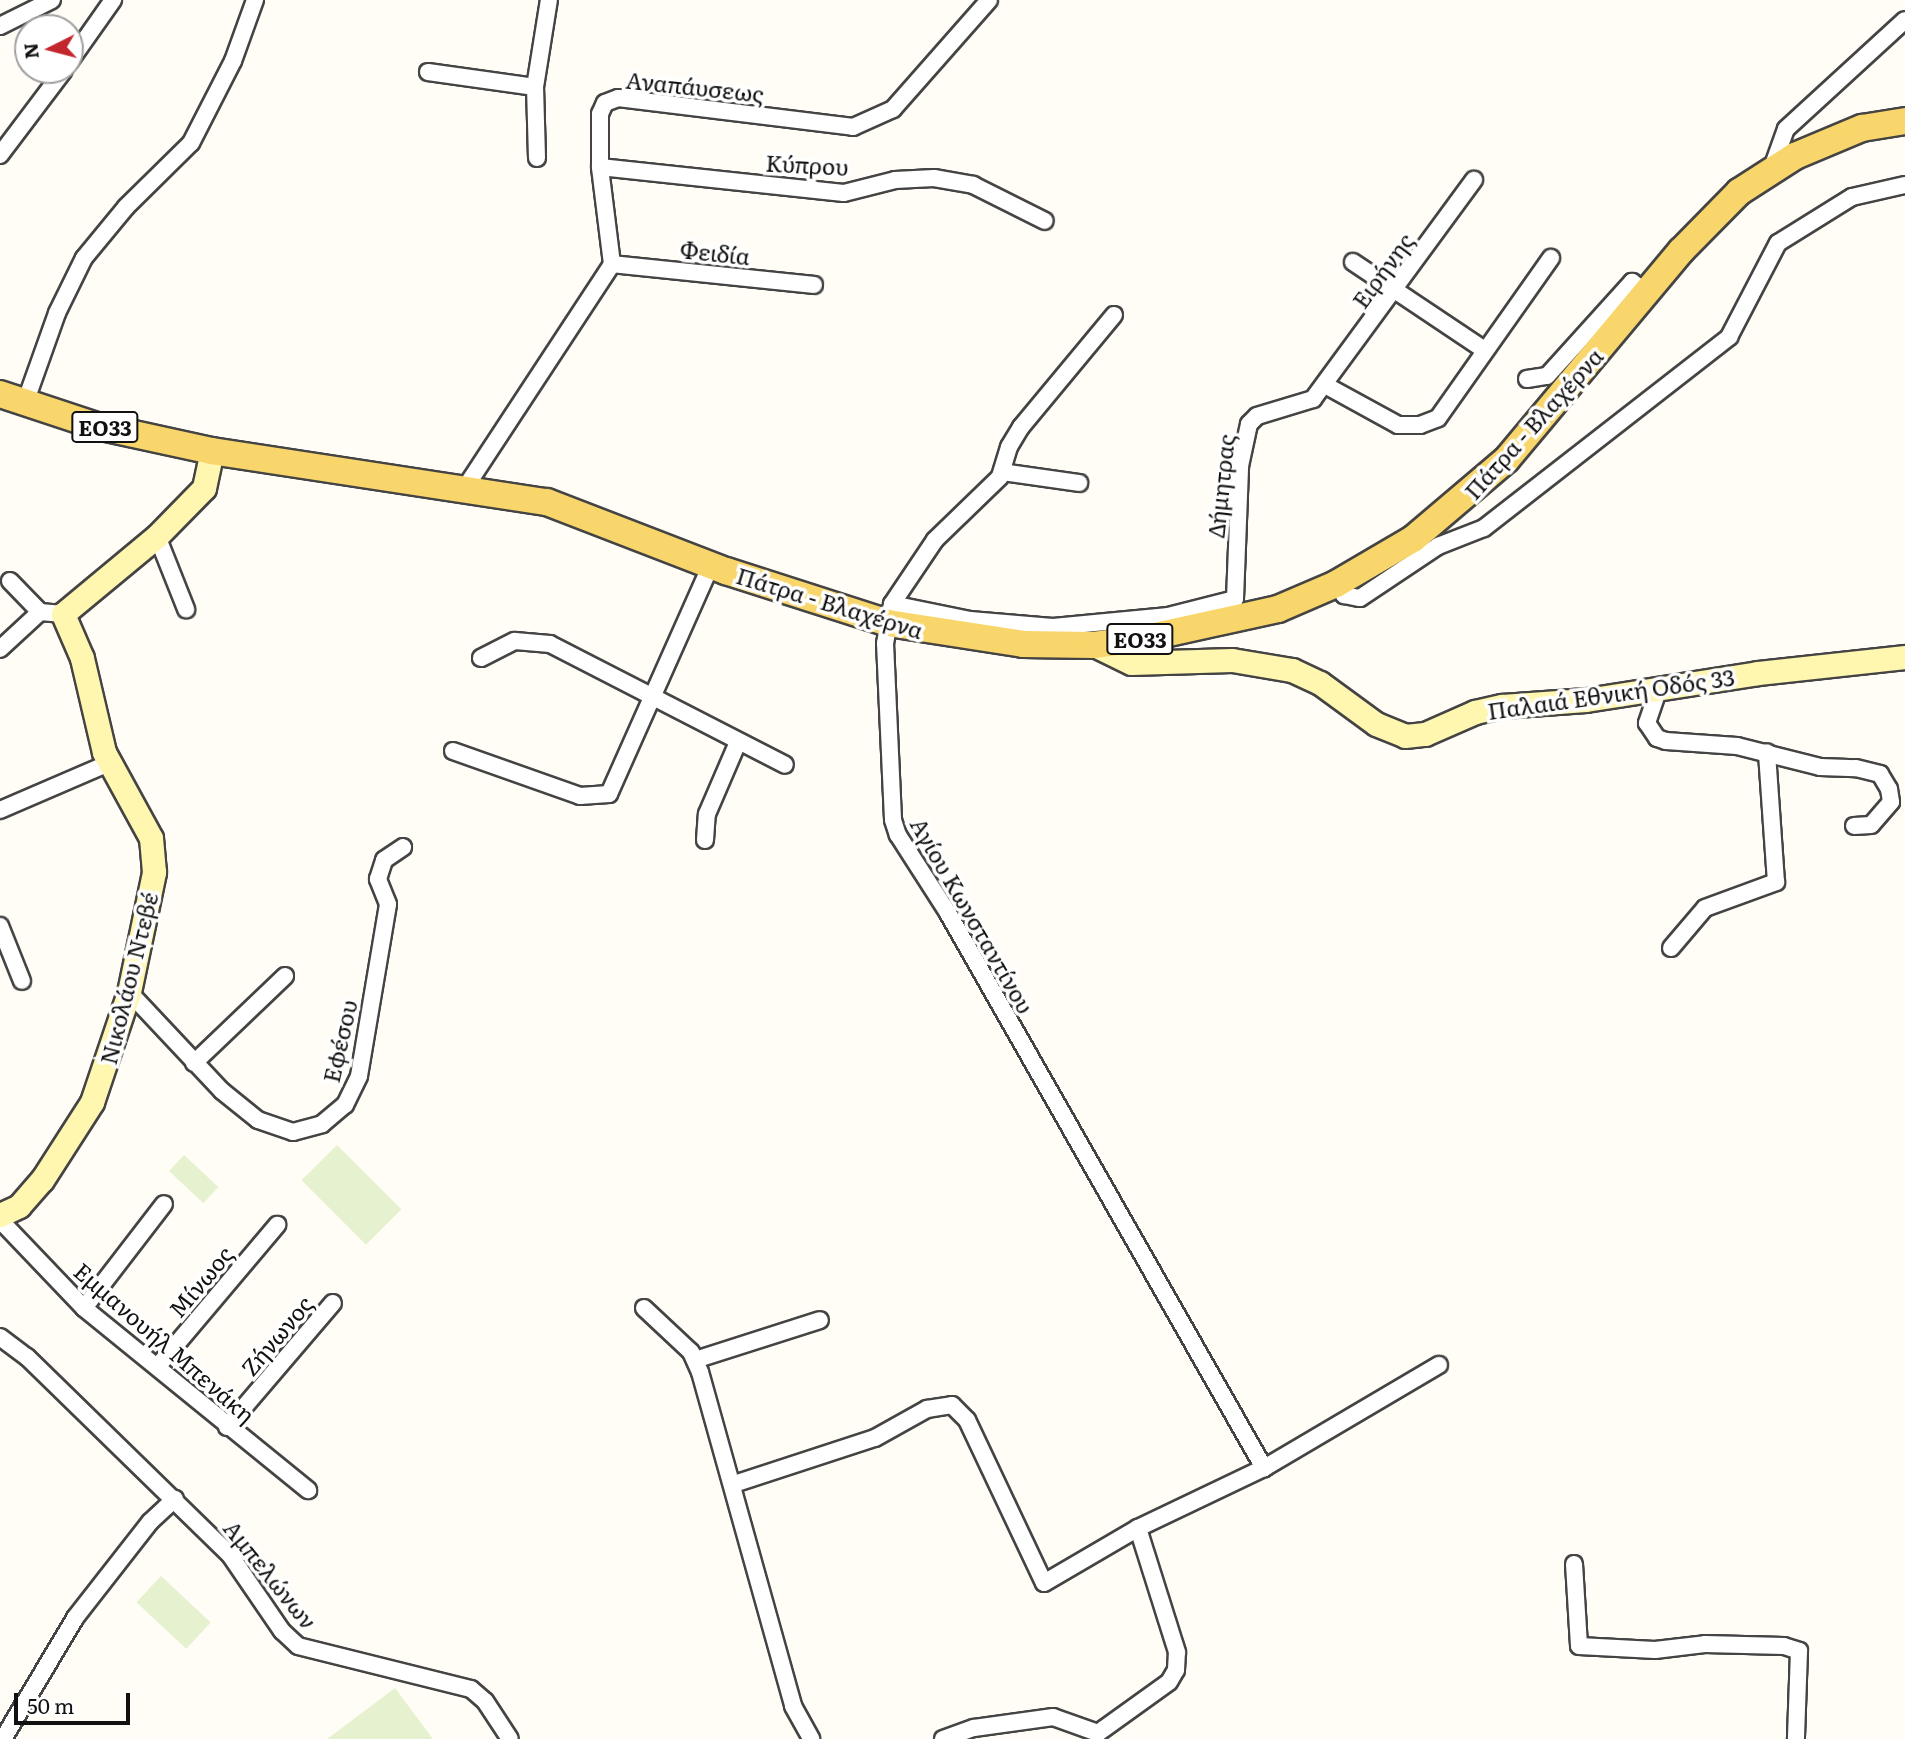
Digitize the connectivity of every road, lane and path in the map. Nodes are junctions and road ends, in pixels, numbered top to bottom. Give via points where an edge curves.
1 (52, 0) edge
2 (113, 0) edge
3 (255, 0) edge
4 (549, 0) edge
5 (989, 0) edge
6 (1905, 20) edge
7 (0, 26) edge
8 (84, 41) edge
9 (428, 72) dead end
10 (53, 84) edge
11 (535, 87) junction
12 (1905, 121) edge
13 (0, 155) edge
14 (537, 158) dead end
15 (600, 167) junction
16 (1772, 168) junction
17 (1474, 180) dead end
18 (1905, 185) edge
19 (1045, 221) dead end
20 (1551, 258) dead end
21 (1353, 262) dead end
22 (612, 264) junction
23 (814, 285) dead end
24 (1396, 290) junction
25 (1647, 293) junction
26 (1114, 315) dead end
27 (1483, 349) junction
28 (1527, 379) dead end
29 (1325, 385) junction
30 (0, 394) edge
31 (25, 403) junction
32 (212, 452) junction
33 (1002, 472) junction
34 (1079, 483) dead end
35 (465, 488) junction
36 (157, 536) junction
37 (711, 565) junction
38 (10, 581) dead end
39 (1336, 584) junction
40 (186, 609) dead end
41 (40, 612) junction
42 (63, 614) junction
43 (890, 614) junction
44 (1094, 645) junction
45 (0, 649) edge
46 (1905, 657) edge
47 (481, 658) dead end
48 (1658, 691) junction
49 (653, 696) junction
50 (738, 742) junction
51 (453, 751) dead end
52 (1767, 752) junction
53 (109, 763) junction
54 (785, 765) dead end
55 (0, 810) edge
56 (1854, 826) dead end
57 (705, 841) dead end
58 (403, 847) dead end
59 (0, 926) edge
60 (1671, 948) dead end
61 (285, 976) dead end
62 (22, 981) dead end
63 (129, 992) junction
64 (194, 1063) junction
65 (164, 1204) dead end
66 (0, 1218) edge
67 (277, 1225) dead end
68 (333, 1303) dead end
69 (85, 1308) junction
70 (644, 1308) dead end
71 (820, 1320) dead end
72 (0, 1337) edge
73 (695, 1360) junction
74 (1439, 1365) dead end
75 (158, 1366) junction
76 (228, 1427) junction
77 (1264, 1468) junction
78 (734, 1484) junction
79 (308, 1490) dead end
80 (175, 1499) junction
81 (1138, 1528) junction
82 (1574, 1564) dead end
83 (3, 1739) edge
84 (510, 1739) edge
85 (811, 1739) edge
86 (943, 1739) edge
87 (1796, 1739) edge

1 - 7 street
2 - 8 street
3 - 31 street via 233,61 195,137 126,206 84,258 57,313
4 - 11 street
5 - 15 street, Αναπάυσεως via 893,109 853,127 618,98 605,103 600,114
6 - 16 street via 1786,129 1774,150
9 - 11 street
10 - 13 street
11 - 14 street
12 - 16 main road, Πάτρα - Βλαχέρνα / ΕΟ33 via 1862,128
15 - 19 street, Κύπρου via 844,193 895,180 934,178 972,185
15 - 22 street, Αναπάυσεως
16 - 25 main road, Πάτρα - Βλαχέρνα / ΕΟ33 via 1708,221
17 - 24 street, Ειρήνης
18 - 39 street via 1852,197 1778,243 1729,337 1484,528 1438,546 1360,598 1344,595
20 - 27 street
21 - 24 street
22 - 23 street, Φειδία
22 - 35 street
24 - 27 street
24 - 29 street, Ειρήνης
25 - 28 street via 1632,282 1547,376
25 - 39 main road, Πάτρα - Βλαχέρνα / ΕΟ33 via 1555,405 1475,490 1413,539
26 - 33 street via 1021,427
27 - 29 street via 1438,418 1420,425 1398,425
29 - 43 street, Δήμητρας via 1300,406 1257,416 1249,424 1240,467 1236,599 1168,616 1053,627
30 - 31 main road, ΕΟ33
31 - 32 main road, ΕΟ33 via 97,426
32 - 35 main road, Πάτρα - Βλαχέρνα / ΕΟ33
32 - 36 street via 204,488
33 - 34 street
33 - 43 street via 930,546
35 - 37 main road, Πάτρα - Βλαχέρνα / ΕΟ33 via 547,502
36 - 40 street
36 - 42 street
37 - 43 main road, Πάτρα - Βλαχέρνα / ΕΟ33
37 - 49 street
38 - 41 street
39 - 44 main road, Πάτρα - Βλαχέρνα / ΕΟ33 via 1228,624
41 - 42 street
41 - 45 street
42 - 53 street, Νικολάου Ντεβέ via 82,658 91,710
43 - 44 main road, Πάτρα - Βλαχέρνα / ΕΟ33 via 977,640
43 - 77 street, Αγίου Κωνσταντίνου via 887,720 898,835 948,913
44 - 48 street, Παλαιά Εθνική Οδός 33 via 1130,663 1232,660 1292,670 1320,683 1376,724 1405,736 1425,734 1502,706
46 - 48 street, Παλαιά Εθνική Οδός 33 via 1758,673
47 - 49 street via 515,641 550,644
48 - 52 street via 1647,723 1657,738
49 - 50 street
49 - 51 street via 614,788 601,797 580,796
50 - 54 street
50 - 57 street via 707,814
52 - 56 street via 1820,766 1880,774 1891,802 1871,824
52 - 60 street via 1779,871 1776,881 1705,908
53 - 55 street
53 - 63 street, Νικολάου Ντεβέ via 145,822 154,852 149,904
58 - 64 street, Εφέσου via 384,860 377,879 388,904 361,1067 352,1094 337,1113 305,1131 282,1130 247,1112
59 - 62 street
61 - 64 street
63 - 64 street, Εφέσου
63 - 66 street, Νικολάου Ντεβέ via 114,1049 78,1130 19,1206
65 - 69 street
66 - 69 street, Εμμανουήλ Μπενάκη
67 - 75 street, Μίνωος
68 - 76 street, Ζήνωνος
69 - 75 street, Εμμανουήλ Μπενάκη
70 - 73 street
71 - 73 street
72 - 80 street, Αμπελώνων via 27,1357
73 - 78 street
74 - 77 street
75 - 76 street, Εμμανουήλ Μπενάκη
76 - 79 street, Εμμανουήλ Μπενάκη
77 - 81 street
78 - 81 street via 875,1438 927,1409 952,1405 967,1420 1044,1583
78 - 85 street via 793,1706
80 - 83 street via 150,1522 75,1618
80 - 84 street, Αμπελώνων via 230,1555 282,1631 298,1646 471,1689 485,1701
81 - 86 street via 1177,1652 1176,1670 1169,1682 1098,1732 1053,1717 974,1728
82 - 87 street via 1579,1646 1655,1650 1706,1644 1799,1651

